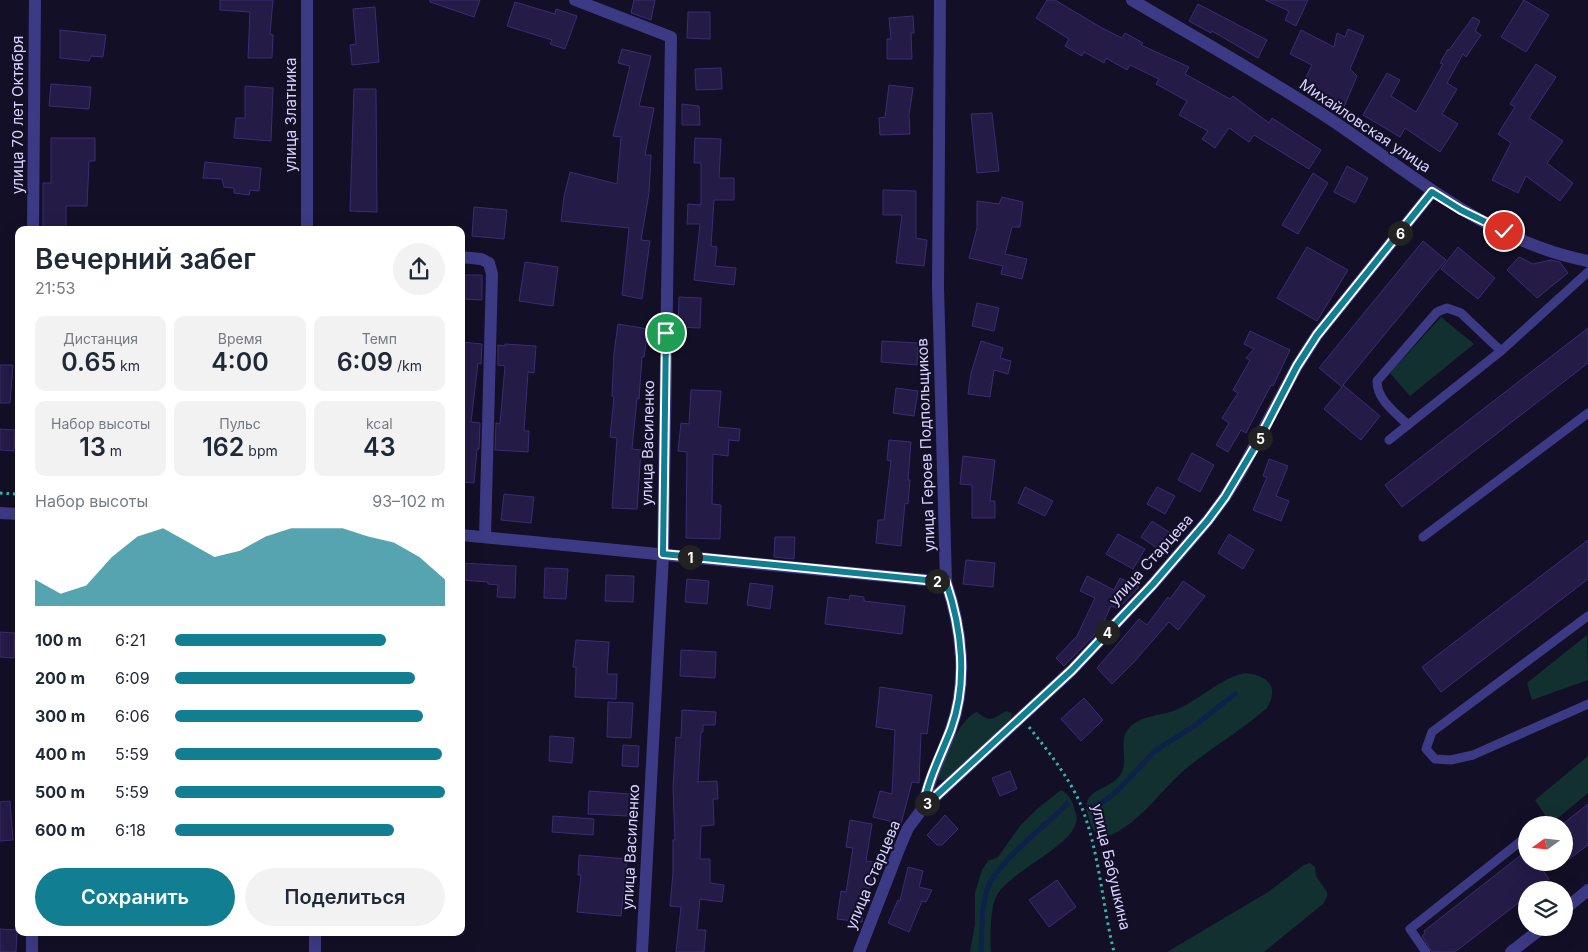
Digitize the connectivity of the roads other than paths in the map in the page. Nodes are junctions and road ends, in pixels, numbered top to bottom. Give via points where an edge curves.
1 (35, 0) edge
2 (307, 0) edge
3 (575, 0) edge
4 (940, 0) edge
5 (1132, 0) edge
6 (1432, 192) junction
7 (33, 226) edge
8 (307, 226) edge
9 (465, 257) edge
10 (1588, 261) edge
11 (1588, 272) edge
12 (1500, 351) junction
13 (1588, 413) edge
14 (1408, 425) junction
15 (1389, 440) dead end
16 (0, 513) edge
17 (15, 514) edge
18 (465, 535) edge
19 (485, 537) junction
20 (1423, 537) dead end
21 (663, 554) junction
22 (946, 582) junction
23 (1588, 616) edge
24 (1588, 704) edge
25 (923, 808) junction
26 (1518, 843) edge
27 (1588, 890) edge
28 (1573, 902) edge
29 (32, 936) edge
30 (315, 936) edge
31 (1532, 936) edge
32 (32, 952) edge
33 (315, 952) edge
34 (642, 952) edge
35 (859, 952) edge
36 (1426, 952) edge
37 (1511, 952) edge

1 - 7 street, улица 70 лет Октября
2 - 8 street, улица Златника
3 - 21 street, улица Василенко via 671,37
4 - 22 street, улица Героев Подпольщиков via 938,288
5 - 6 street, Михайловская улица via 1329,118
6 - 10 street, Михайловская улица via 1528,244
6 - 25 street, улица Старцева via 1317,335 1244,465 1208,520 1072,670
9 - 19 street via 489,263 492,274
11 - 12 lane
12 - 14 lane
12 - 14 lane via 1461,313 1447,308 1437,312 1377,381 1377,390 1383,400
13 - 20 lane
14 - 15 lane
16 - 17 street
18 - 19 street
19 - 21 street
21 - 22 street
21 - 34 street, улица Василенко
22 - 25 street, улица Героев Подпольщиков via 959,630 960,684 955,717 928,785
23 - 24 lane via 1432,732 1426,749 1435,759 1451,760 1473,755
25 - 35 street, улица Старцева via 908,828 899,848
26 - 36 lane via 1410,929
27 - 28 street
29 - 32 street
30 - 33 street
31 - 37 street

